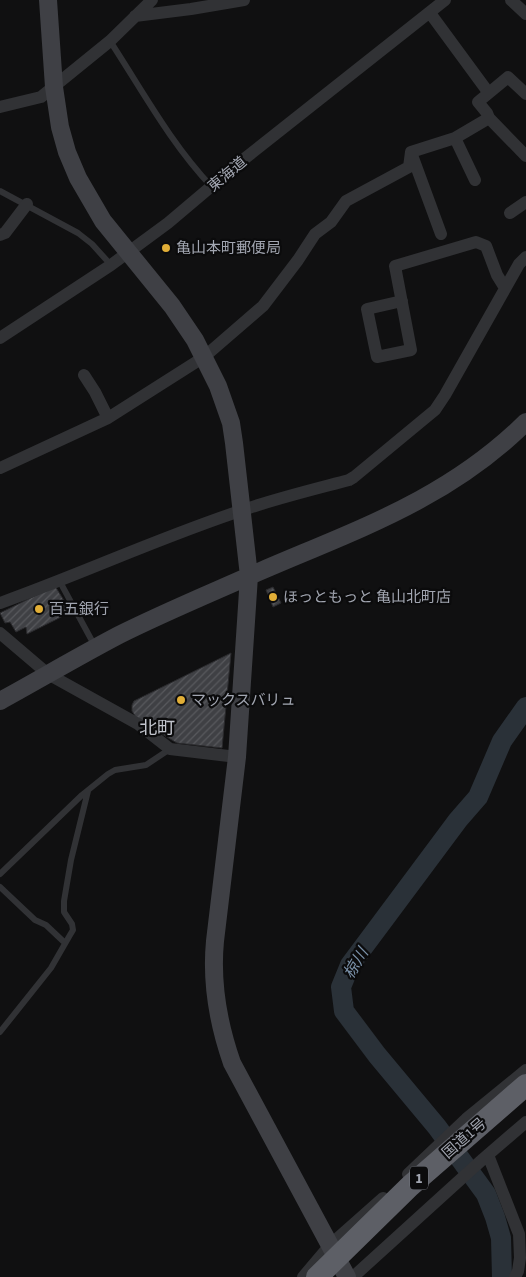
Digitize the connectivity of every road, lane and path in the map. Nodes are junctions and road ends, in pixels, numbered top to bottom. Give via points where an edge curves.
1 (48, 0) edge
2 (152, 0) edge
3 (244, 0) edge
4 (445, 0) edge
5 (511, 0) edge
6 (430, 13) junction
7 (526, 14) edge
8 (135, 16) junction
9 (110, 41) junction
10 (54, 87) junction
11 (488, 92) junction
12 (526, 94) edge
13 (0, 107) edge
14 (489, 118) junction
15 (455, 138) junction
16 (411, 152) junction
17 (526, 156) edge
18 (474, 180) dead end
19 (212, 187) junction
20 (0, 191) edge
21 (526, 202) edge
22 (27, 204) junction
23 (510, 213) dead end
24 (441, 234) dead end
25 (0, 235) edge
26 (128, 253) junction
27 (526, 257) edge
28 (111, 265) junction
29 (505, 288) junction
30 (402, 301) junction
31 (0, 338) edge
32 (204, 357) junction
33 (84, 375) dead end
34 (108, 418) junction
35 (526, 422) edge
36 (0, 468) edge
37 (241, 511) junction
38 (249, 576) junction
39 (59, 580) junction
40 (0, 603) edge
41 (0, 633) edge
42 (91, 639) dead end
43 (48, 674) junction
44 (0, 701) edge
45 (170, 749) junction
46 (237, 757) junction
47 (88, 791) junction
48 (0, 874) edge
49 (0, 887) edge
50 (65, 943) junction
51 (0, 1032) edge
52 (526, 1070) edge
53 (526, 1085) edge
54 (526, 1122) edge
55 (486, 1157) junction
56 (330, 1245) junction
57 (303, 1277) edge
58 (317, 1277) edge
59 (347, 1277) edge
60 (353, 1277) edge
61 (514, 1277) edge

1 - 10 street
2 - 8 street
3 - 8 street
4 - 6 street, 東海道
5 - 7 street
6 - 11 street
6 - 19 street, 東海道
8 - 9 street
9 - 10 street
9 - 19 lane via 164,126
10 - 13 street via 40,97
10 - 26 street via 60,128 78,178 103,221
11 - 12 street via 508,77
11 - 14 street via 478,102
14 - 15 street
14 - 17 street
15 - 16 street
15 - 18 street
16 - 24 street
16 - 32 street via 409,167 346,201 331,222 315,234 263,306
19 - 26 street, 東海道
20 - 22 lane
21 - 23 street
22 - 25 street
22 - 28 lane via 92,244
26 - 28 street, 東海道
26 - 32 street via 184,322
27 - 29 street
28 - 31 street, 東海道
29 - 30 street via 486,246 476,242 395,266
29 - 37 street via 434,410 354,477
30 - 30 street via 411,350 377,357 367,309
32 - 34 street
32 - 37 street via 231,423
33 - 34 street
34 - 36 street
35 - 38 street via 469,470 420,500 364,528
37 - 38 street
37 - 39 street
38 - 43 street via 120,635
38 - 46 street
39 - 40 street
39 - 42 lane
41 - 43 street
43 - 44 street
43 - 45 street via 138,724
45 - 46 street
45 - 47 lane via 146,765 116,770
46 - 56 street via 213,957 224,1041 232,1063
47 - 48 lane
47 - 50 lane via 64,901 64,912 72,924
49 - 50 lane
50 - 51 lane via 51,968
52 - 56 street via 466,1119
53 - 58 highway, 国道1号 / 1, bridge via 410,1186
54 - 55 street
55 - 60 street
55 - 61 street via 519,1234 520,1258
56 - 57 street
56 - 59 street

